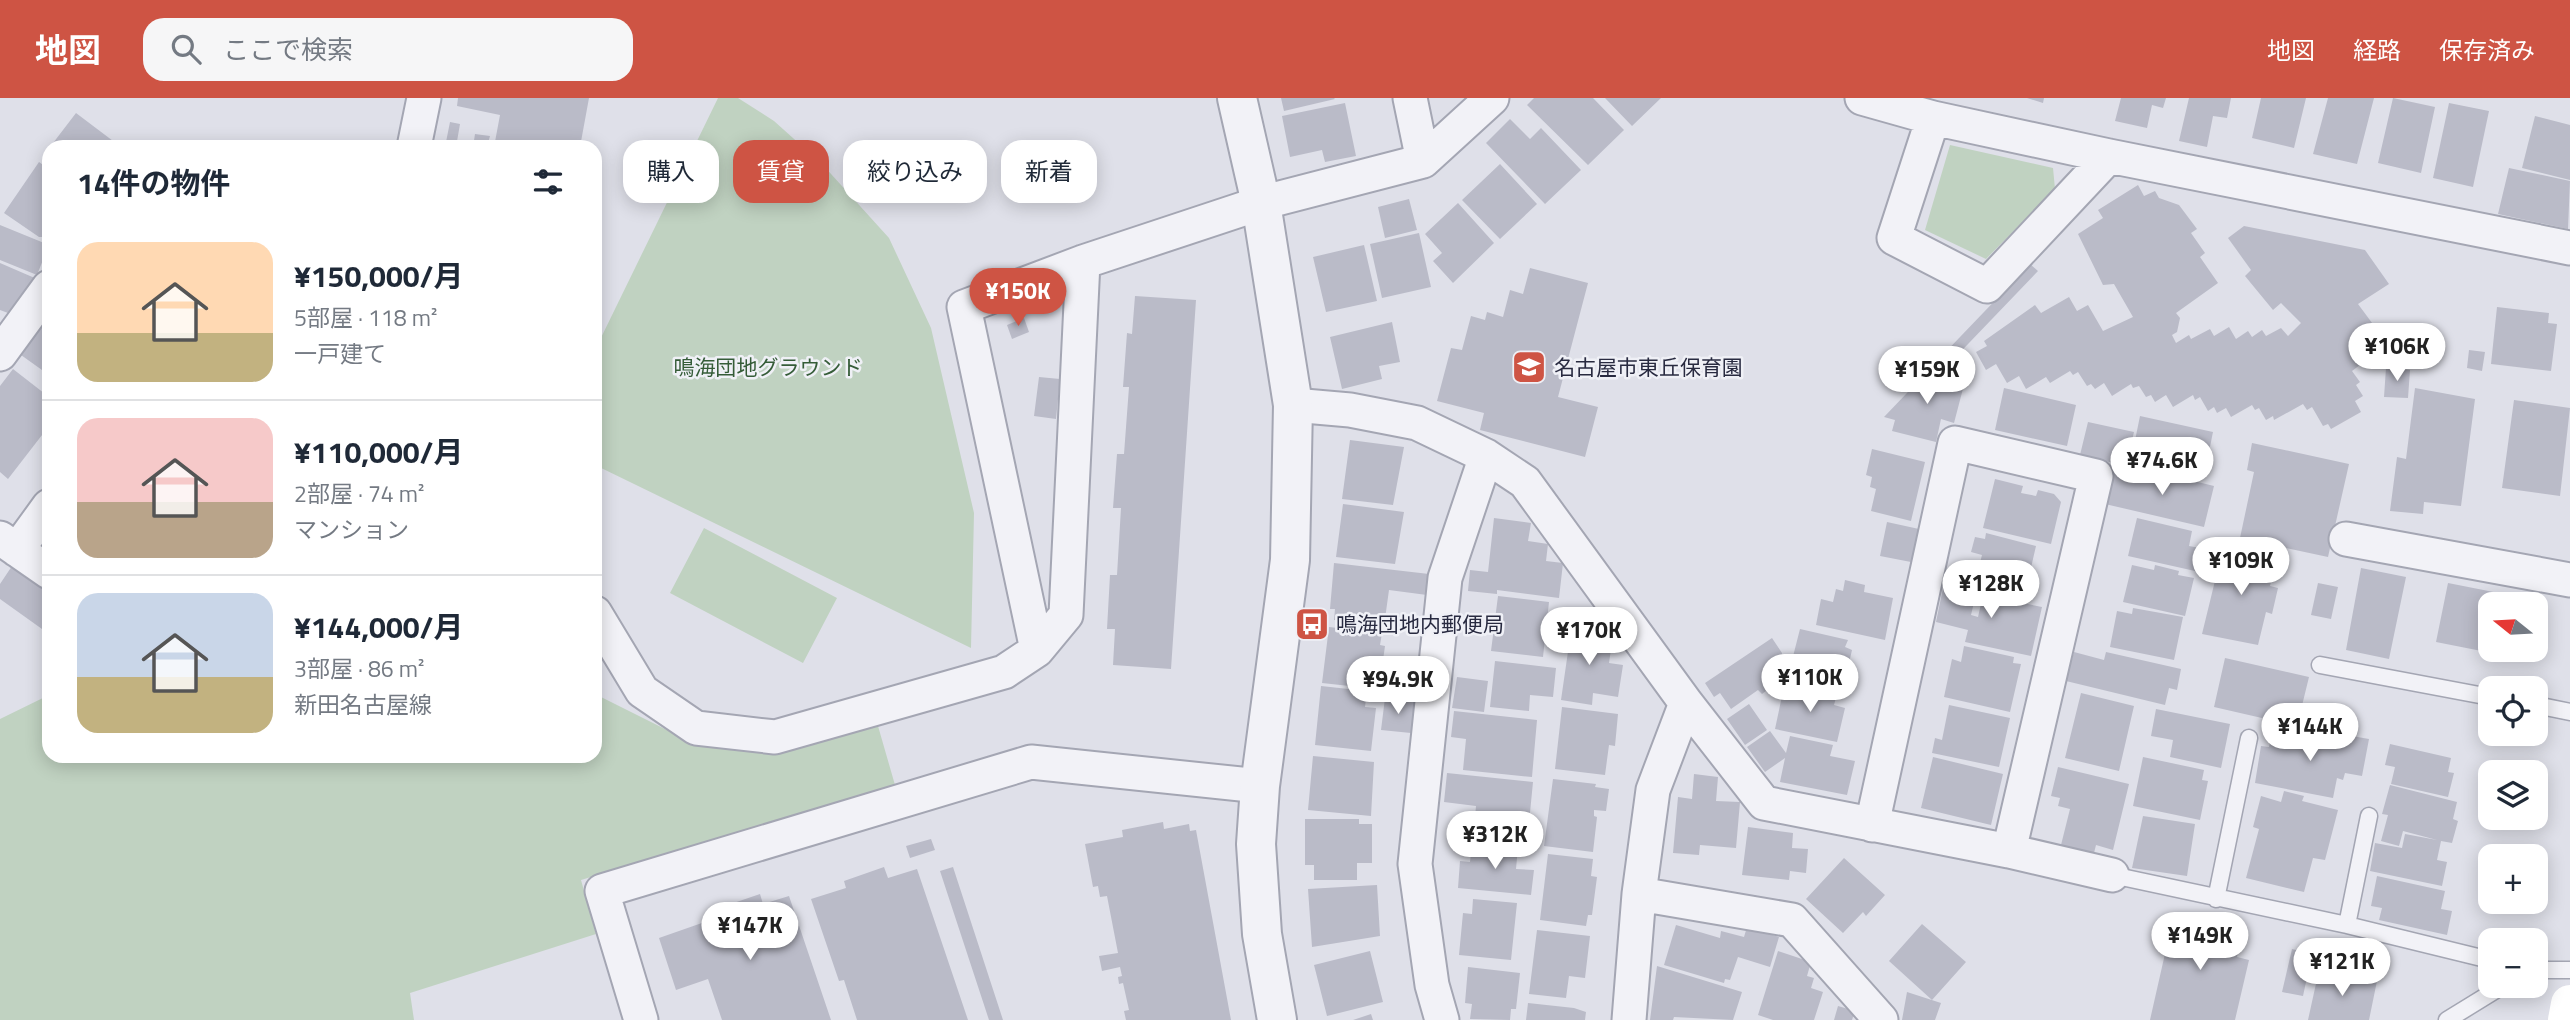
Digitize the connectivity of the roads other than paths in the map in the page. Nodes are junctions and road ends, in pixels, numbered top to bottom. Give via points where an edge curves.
1 (424, 98) edge
2 (1237, 98) edge
3 (1410, 98) edge
4 (1492, 98) edge
5 (1862, 98) edge
6 (1933, 118) junction
7 (415, 140) edge
8 (2109, 156) junction
9 (1423, 161) junction
10 (1261, 203) junction
11 (2570, 248) edge
12 (1083, 262) junction
13 (42, 297) edge
14 (0, 354) edge
15 (1293, 405) junction
16 (1486, 456) junction
17 (42, 512) edge
18 (2346, 539) dead end
19 (8, 544) edge
20 (42, 567) edge
21 (2570, 580) edge
22 (602, 625) edge
23 (1037, 650) junction
24 (2320, 666) dead end
25 (2478, 695) edge
26 (1686, 703) junction
27 (2548, 707) edge
28 (2570, 712) edge
29 (2249, 738) dead end
30 (1260, 786) junction
31 (2369, 816) dead end
32 (1872, 825) junction
33 (2009, 851) junction
34 (2112, 875) joint
35 (1639, 894) junction
36 (2216, 899) junction
37 (2347, 925) junction
38 (2478, 957) edge
39 (2548, 970) edge
40 (2570, 970) edge
41 (2483, 998) edge
42 (2570, 1008) edge
43 (641, 1020) edge
44 (1277, 1020) edge
45 (1442, 1020) edge
46 (1629, 1020) edge
47 (1881, 1020) edge
48 (2447, 1020) edge
49 (2567, 1020) edge

1 - 7 street
2 - 10 street
3 - 9 street
4 - 9 street
5 - 6 street
6 - 8 street
6 - 8 street via 1894,238 1987,286
8 - 11 street
9 - 10 street
10 - 12 street
10 - 15 street
12 - 23 street via 1066,615
12 - 23 street via 964,307
13 - 14 street
15 - 16 street via 1417,423
15 - 30 street via 1290,560
16 - 26 street via 1525,482
16 - 45 street via 1445,578 1415,864 1432,985
17 - 19 street
18 - 21 street
19 - 20 street
22 - 23 street via 642,691 696,728 775,737 1004,672
24 - 25 lane
26 - 32 street via 1763,803
26 - 35 street via 1653,790
27 - 28 lane
29 - 36 lane
30 - 43 street via 1031,762 602,891
30 - 44 street via 1256,844 1262,934
31 - 37 lane
32 - 33 street
32 - 33 street via 1955,443 2096,476
33 - 34 street
34 - 36 lane
35 - 46 street
35 - 47 street via 1792,920
36 - 37 lane
37 - 38 lane
39 - 40 lane
41 - 48 lane
42 - 49 main road

